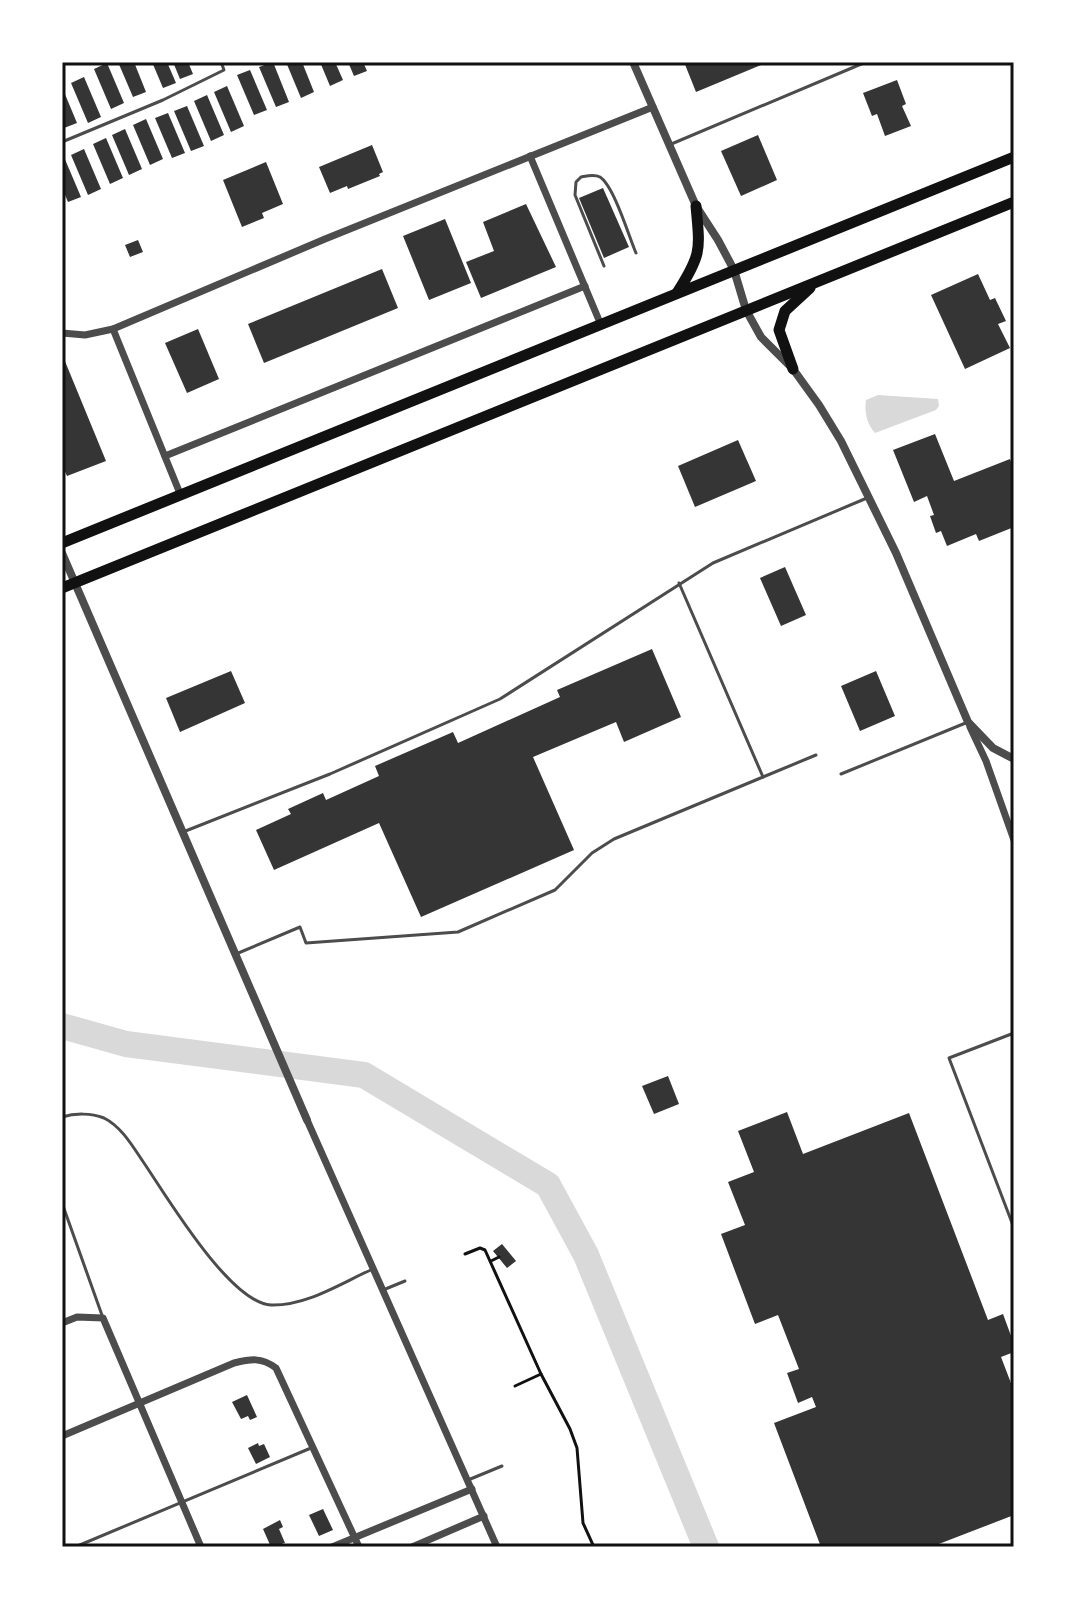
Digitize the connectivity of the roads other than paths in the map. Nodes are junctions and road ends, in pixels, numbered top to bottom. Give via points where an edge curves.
1 (221, 62) edge
2 (633, 62) edge
3 (866, 62) edge
4 (653, 107) junction
5 (62, 142) edge
6 (669, 145) junction
7 (530, 156) junction
8 (1014, 157) edge
9 (1014, 202) edge
10 (696, 206) junction
11 (636, 253) dead end
12 (604, 266) dead end
13 (734, 270) junction
14 (823, 279) junction
15 (585, 286) junction
16 (677, 294) junction
17 (746, 310) junction
18 (601, 325) junction
19 (113, 329) junction
20 (62, 333) edge
21 (793, 369) junction
22 (165, 456) junction
23 (181, 496) junction
24 (869, 498) junction
25 (62, 543) edge
26 (62, 553) edge
27 (75, 583) junction
28 (679, 583) junction
29 (62, 588) edge
30 (968, 722) junction
31 (816, 755) dead end
32 (1014, 759) edge
33 (841, 774) dead end
34 (763, 777) junction
35 (183, 832) junction
36 (1014, 840) edge
37 (236, 954) junction
38 (1014, 1033) edge
39 (62, 1117) edge
40 (307, 1120) joint
41 (62, 1203) edge
42 (1014, 1228) edge
43 (373, 1268) junction
44 (405, 1281) dead end
45 (383, 1290) junction
46 (103, 1318) junction
47 (62, 1323) edge
48 (139, 1404) junction
49 (62, 1436) edge
50 (314, 1447) junction
51 (502, 1466) dead end
52 (470, 1484) junction
53 (181, 1501) junction
54 (484, 1516) junction
55 (355, 1537) junction
56 (75, 1547) edge
57 (201, 1547) edge
58 (332, 1547) edge
59 (359, 1547) edge
60 (412, 1547) edge
61 (497, 1547) edge

1 - 5 lane via 224,70
2 - 4 street
3 - 6 lane
4 - 6 street
4 - 7 street
6 - 10 street
7 - 15 street
7 - 19 street
8 - 13 main road
9 - 14 main road
10 - 13 street
10 - 16 main road via 700,248
11 - 12 lane via 602,179 581,177 575,195
13 - 16 main road
13 - 17 street
14 - 17 main road
14 - 21 main road via 785,311 779,330
15 - 18 street
15 - 22 street
16 - 18 main road
17 - 21 street via 761,337
17 - 27 main road
18 - 23 main road
19 - 20 street
19 - 22 street
21 - 24 street via 835,431
22 - 23 street
23 - 25 main road
24 - 28 lane via 713,563
24 - 30 street
26 - 27 street
27 - 29 main road
27 - 35 street
28 - 34 lane
28 - 35 lane via 500,699
30 - 32 street via 993,748
30 - 33 lane
30 - 36 street
31 - 34 lane
34 - 37 lane via 614,839 555,890 458,932 306,943 300,927
35 - 37 street
37 - 40 street
38 - 42 lane via 949,1058
39 - 43 lane via 75,1113 103,1118 122,1132 207,1253 255,1302 298,1303
40 - 43 street
41 - 46 lane
43 - 45 street
44 - 45 lane
45 - 52 street
46 - 47 street via 77,1317
46 - 48 street
48 - 49 street
48 - 50 street via 256,1358 276,1368
48 - 53 street
50 - 53 lane
50 - 55 street
51 - 52 lane
52 - 54 street
52 - 55 street
53 - 56 lane
53 - 57 street
54 - 60 street
54 - 61 street
55 - 58 street
55 - 59 street

